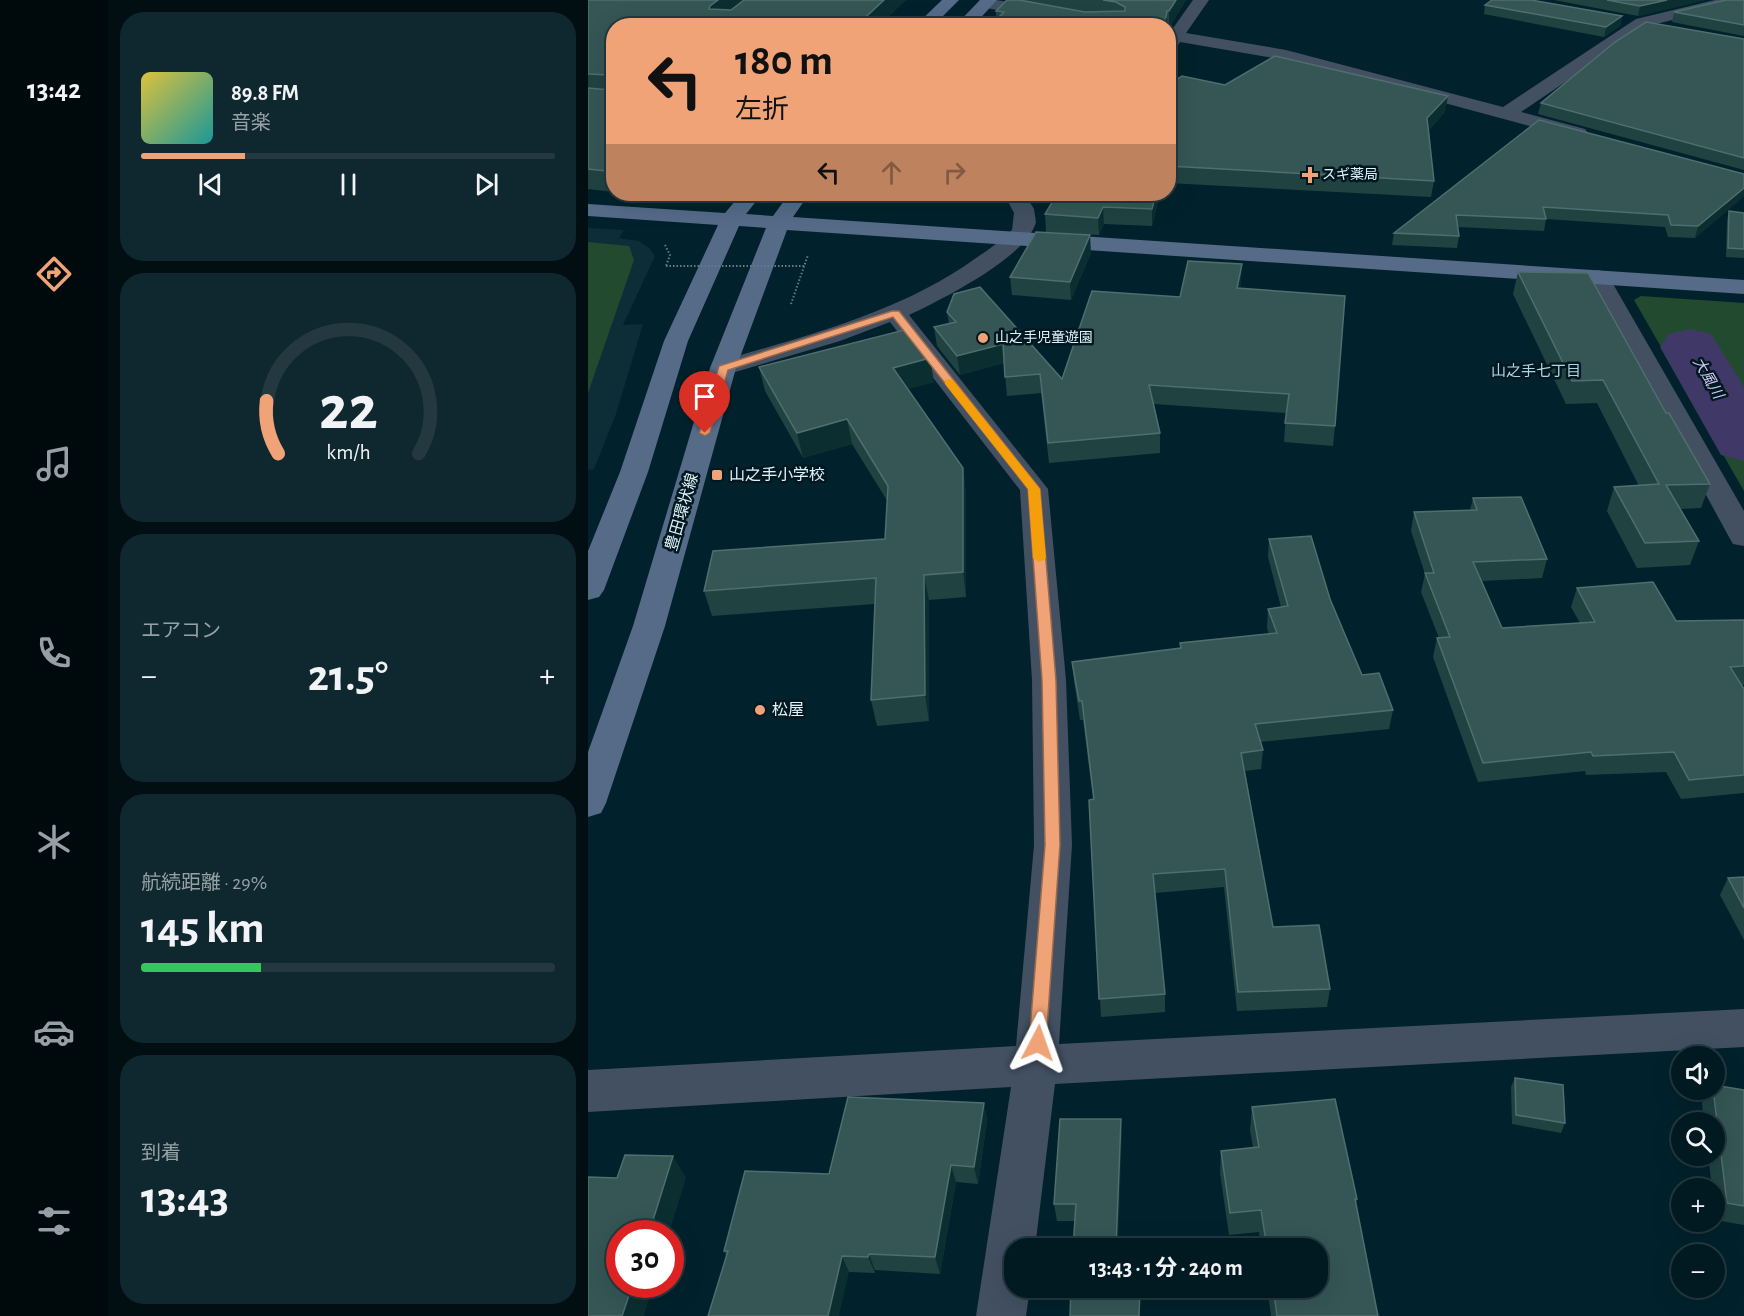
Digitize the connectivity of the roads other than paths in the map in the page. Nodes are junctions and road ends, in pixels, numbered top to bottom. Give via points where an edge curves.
1 (951, 0) edge
2 (1202, 0) edge
3 (1736, 0) edge
4 (987, 1) edge
5 (932, 18) edge
6 (971, 18) edge
7 (1075, 18) edge
8 (1619, 18) edge
9 (1642, 22) junction
10 (1687, 31) edge
11 (1176, 33) edge
12 (1176, 40) edge
13 (1506, 114) junction
14 (1597, 138) edge
15 (746, 201) edge
16 (794, 201) edge
17 (1018, 201) edge
18 (588, 210) edge
19 (732, 218) junction
20 (780, 221) junction
21 (1016, 238) junction
22 (1598, 278) junction
23 (1744, 287) edge
24 (895, 314) junction
25 (723, 368) junction
26 (1744, 537) edge
27 (588, 590) edge
28 (588, 802) edge
29 (1744, 1028) edge
30 (1036, 1065) junction
31 (588, 1091) edge
32 (1001, 1316) edge

1 - 5 main road
2 - 11 street
3 - 9 street
4 - 6 main road
4 - 7 street
8 - 9 street
9 - 10 street
9 - 13 street
12 - 13 street via 1286,55
13 - 14 street
15 - 19 main road
16 - 20 main road, 豊田環状線
17 - 21 street via 1026,214 1025,226
18 - 19 main road
19 - 20 main road
19 - 27 main road via 676,341 634,472
20 - 21 main road
20 - 25 main road, 豊田環状線
21 - 22 main road
21 - 24 street via 953,285
22 - 23 main road
22 - 26 street
24 - 25 street
24 - 30 street via 1034,489 1049,680 1053,845
25 - 28 main road, 豊田環状線 via 649,626
29 - 30 street
30 - 31 street
30 - 32 street

